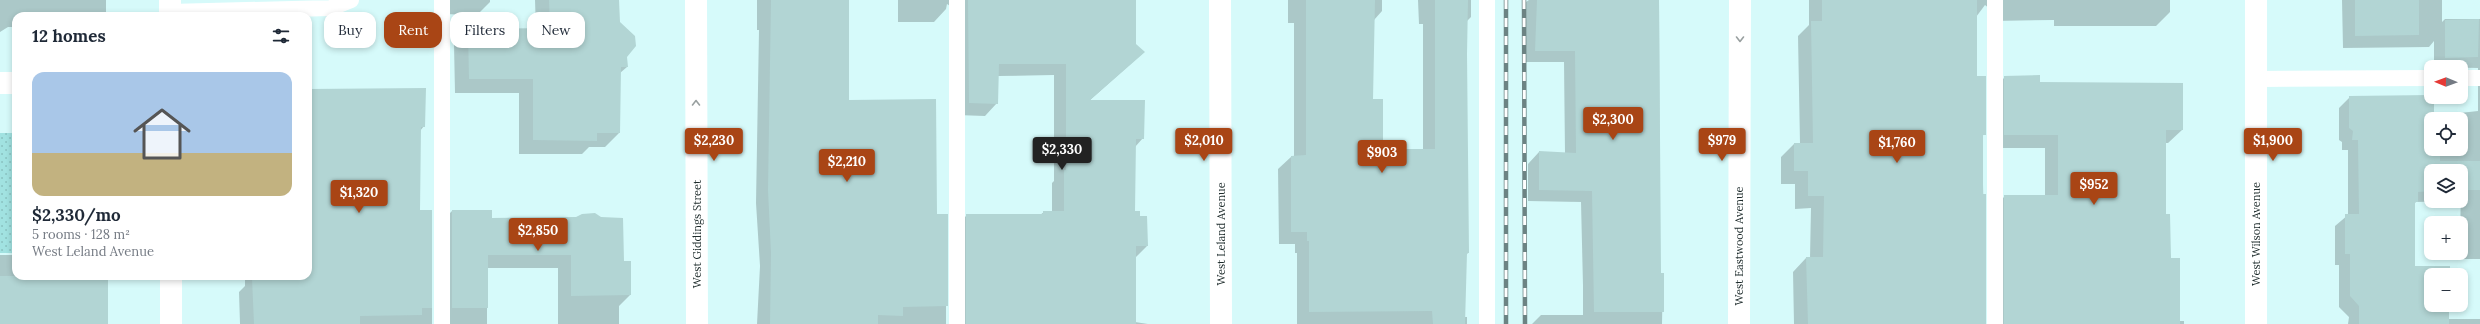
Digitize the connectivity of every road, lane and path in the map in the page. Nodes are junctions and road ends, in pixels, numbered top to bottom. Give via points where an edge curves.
1 (351, 0) edge
2 (442, 0) edge
3 (696, 0) edge
4 (957, 0) edge
5 (1220, 0) edge
6 (1487, 0) edge
7 (1740, 0) edge
8 (1995, 0) edge
9 (2256, 0) edge
10 (170, 9) edge
11 (2424, 78) edge
12 (2468, 78) edge
13 (2480, 78) edge
14 (2256, 79) junction
15 (0, 83) edge
16 (12, 83) edge
17 (171, 280) edge
18 (171, 324) edge
19 (442, 324) edge
20 (697, 324) edge
21 (957, 324) edge
22 (1221, 324) edge
23 (1487, 324) edge
24 (1739, 324) edge
25 (1995, 324) edge
26 (2256, 324) edge

1 - 10 lane via 331,8
2 - 19 lane
20 -> 3 street, West Giddings Street
4 - 21 lane
5 - 22 street, West Leland Avenue
6 - 23 lane
7 -> 24 street, West Eastwood Avenue
8 - 25 lane
9 - 14 street, West Wilson Avenue
11 - 14 lane
12 - 13 lane
14 - 26 street, West Wilson Avenue
15 - 16 street
17 - 18 street

